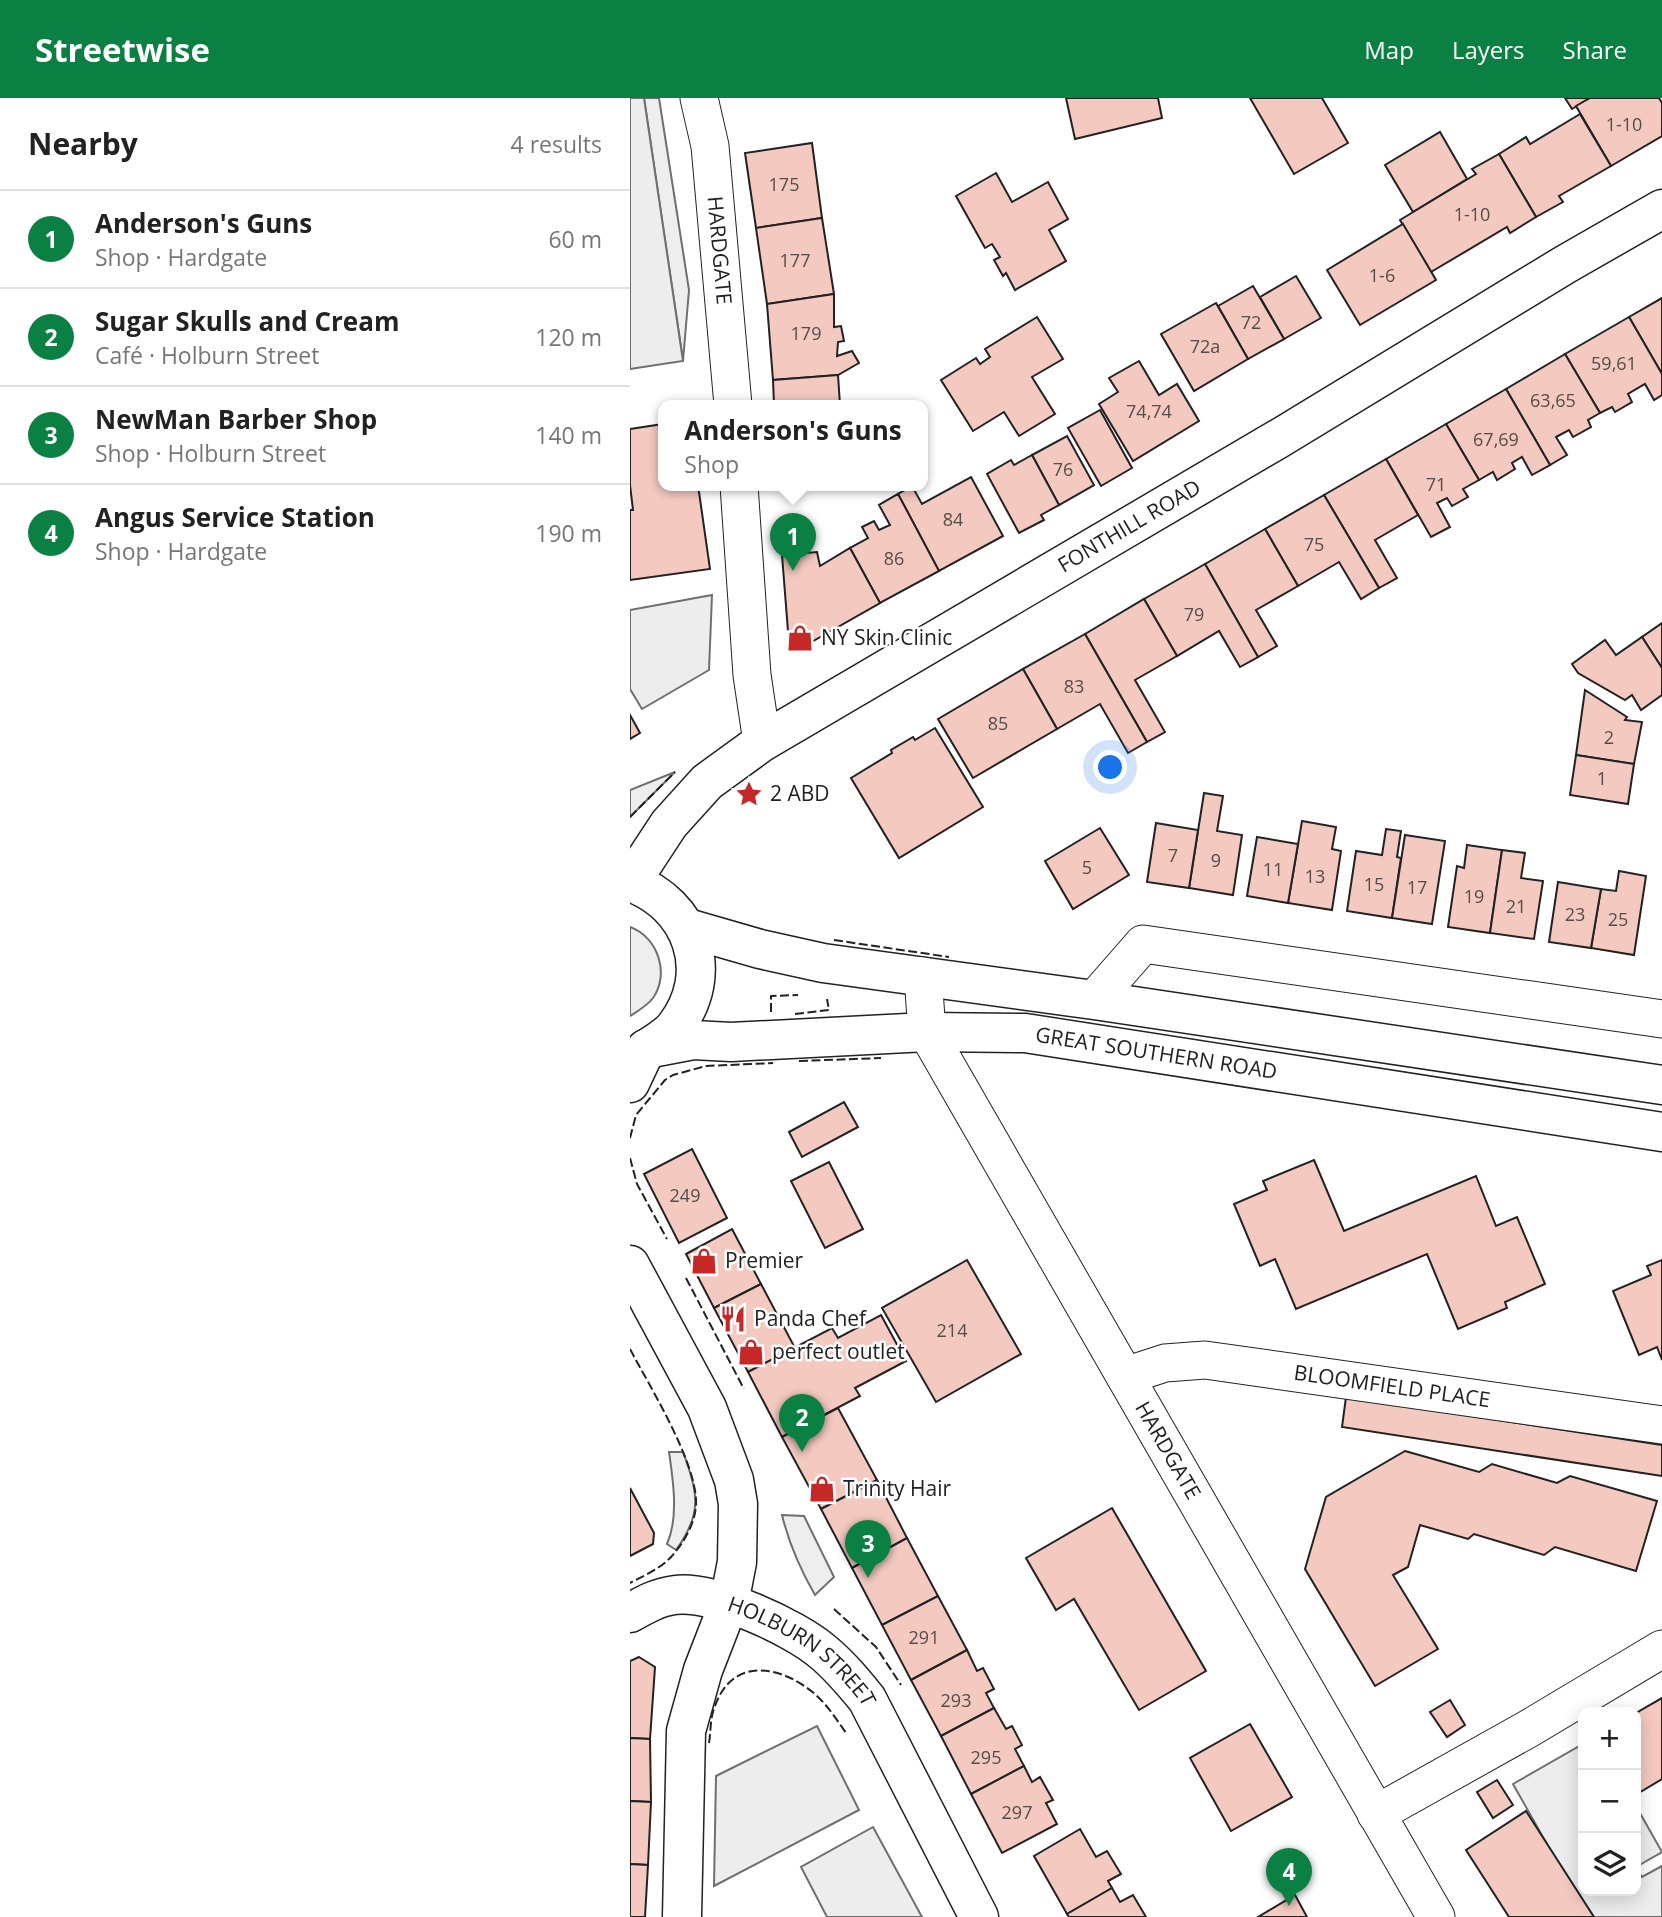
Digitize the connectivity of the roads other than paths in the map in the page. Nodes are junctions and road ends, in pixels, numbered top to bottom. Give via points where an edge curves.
1 (699, 98) edge
2 (1662, 209) edge
3 (733, 400) edge
4 (739, 491) edge
5 (762, 742) junction
6 (630, 882) edge
7 (687, 928) junction
8 (923, 976) junction
9 (1094, 1000) junction
10 (1662, 1019) edge
11 (927, 1032) junction
12 (638, 1052) edge
13 (630, 1083) edge
14 (1662, 1085) edge
15 (1662, 1132) edge
16 (630, 1265) edge
17 (1125, 1376) junction
18 (1662, 1425) edge
19 (729, 1603) junction
20 (630, 1613) edge
21 (1662, 1649) edge
22 (1376, 1814) junction
23 (682, 1917) edge
24 (979, 1917) edge
25 (1436, 1917) edge

1 - 3 street, HARDGATE via 710,146
2 - 5 street, FONTHILL ROAD
4 - 5 street via 752,675
5 - 6 street, FONTHILL ROAD via 708,782 669,824
6 - 7 street via 663,899
7 - 8 street, GREAT SOUTHERN ROAD via 822,963
7 - 12 street via 696,962 692,997 674,1028
8 - 9 street, GREAT SOUTHERN ROAD
8 - 11 street, HARDGATE
9 - 10 street, GREAT SOUTHERN ROAD via 1143,944
9 - 14 street, GREAT SOUTHERN ROAD
11 - 12 street, GREAT SOUTHERN ROAD via 693,1040
11 - 15 street, GREAT SOUTHERN ROAD via 1025,1033
11 - 17 street, HARDGATE
12 - 13 street
16 - 19 street, HOLBURN STREET via 707,1408 734,1480 737,1562
17 - 18 street, BLOOMFIELD PLACE via 1165,1363 1205,1360
17 - 22 street, HARDGATE
19 - 20 street via 694,1594 674,1595
19 - 23 street via 686,1731
19 - 24 street, HOLBURN STREET via 802,1636 847,1674 867,1699
21 - 22 street
22 - 25 street, HARDGATE

